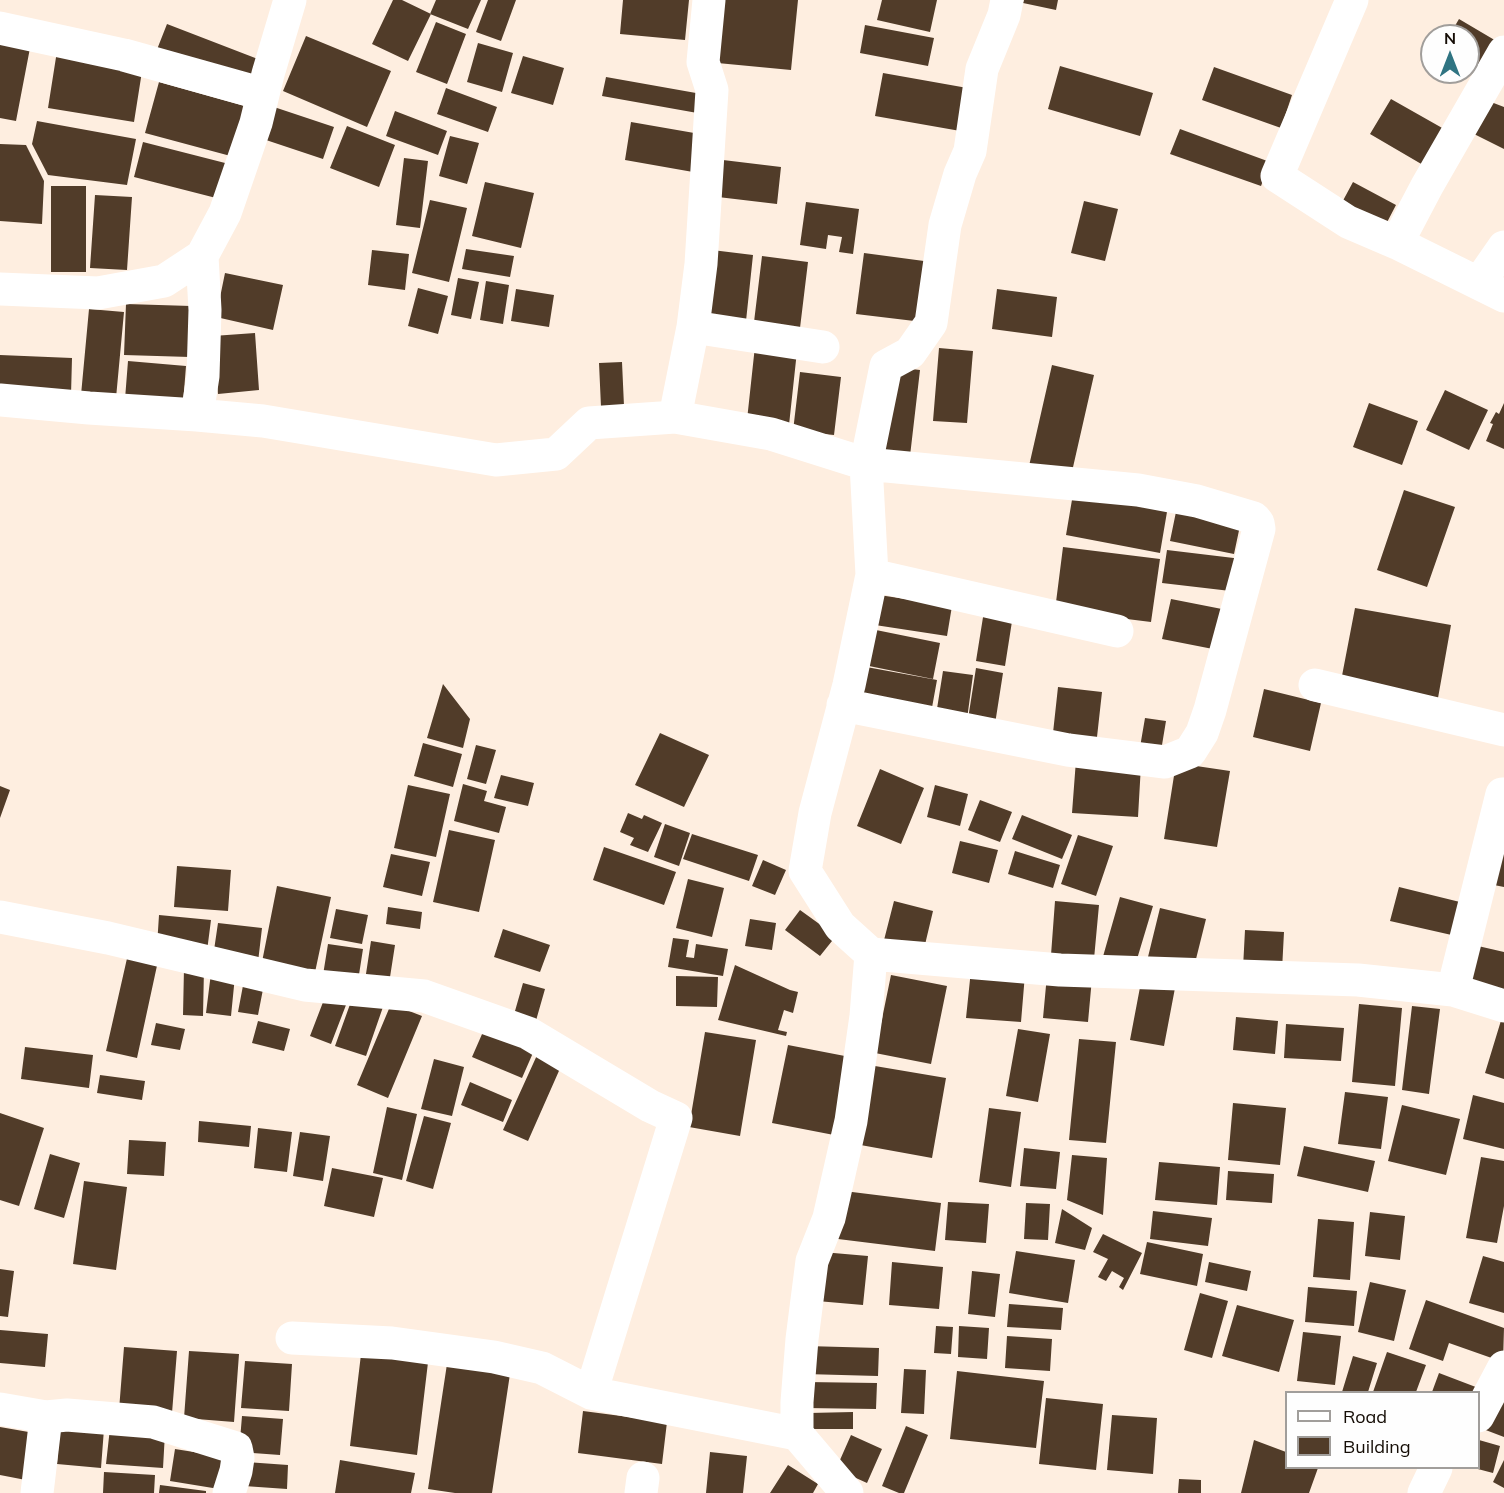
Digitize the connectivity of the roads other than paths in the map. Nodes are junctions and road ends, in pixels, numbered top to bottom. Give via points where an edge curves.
1 (290, 0) edge
2 (709, 0) edge
3 (1007, 0) edge
4 (1352, 0) edge
5 (0, 28) edge
6 (1504, 52) edge
7 (263, 94) junction
8 (1397, 243) junction
9 (1504, 247) edge
10 (202, 256) junction
11 (0, 289) edge
12 (1491, 290) edge
13 (693, 327) junction
14 (824, 347) dead end
15 (0, 400) edge
16 (197, 415) junction
17 (675, 417) junction
18 (866, 464) junction
19 (872, 575) junction
20 (1117, 631) dead end
21 (1314, 686) dead end
22 (843, 705) junction
23 (1504, 730) edge
24 (1503, 790) edge
25 (0, 917) edge
26 (871, 954) junction
27 (1453, 990) junction
28 (1504, 1006) edge
29 (292, 1338) dead end
30 (1504, 1367) edge
31 (591, 1393) junction
32 (0, 1409) edge
33 (1480, 1414) edge
34 (46, 1417) junction
35 (796, 1434) junction
36 (1435, 1469) edge
37 (37, 1493) edge
38 (229, 1493) edge
39 (847, 1493) edge
40 (1424, 1493) edge

1 - 7 street
2 - 13 street via 703,62 712,90
3 - 18 street via 982,69 970,151 945,225 931,323 910,353 886,366
4 - 8 street via 1277,176 1348,222
5 - 7 street via 124,55
6 - 8 street
7 - 10 street via 225,213
8 - 12 street
9 - 12 street
10 - 11 street via 165,281 98,293
10 - 16 street via 203,376
13 - 14 street
13 - 17 street
15 - 16 street
16 - 17 street via 263,421 496,460 556,454 589,423
17 - 18 street via 771,434
18 - 19 street
18 - 22 street via 1138,490 1197,501 1254,518 1259,529 1210,710 1190,752 1165,762 1068,750
19 - 20 street
19 - 22 street
21 - 23 street
22 - 26 street via 815,813 805,871 840,926
24 - 27 street
25 - 31 street via 108,938 304,985 424,996 528,1033 676,1118
26 - 27 street via 1060,970 1358,980
26 - 35 street via 851,1120 829,1218 812,1261
27 - 28 street
29 - 31 street via 392,1343 494,1357 542,1368
30 - 33 street
31 - 35 street
32 - 34 street
34 - 37 street
34 - 38 street via 153,1422 236,1448 236,1472
35 - 39 street
36 - 40 street

